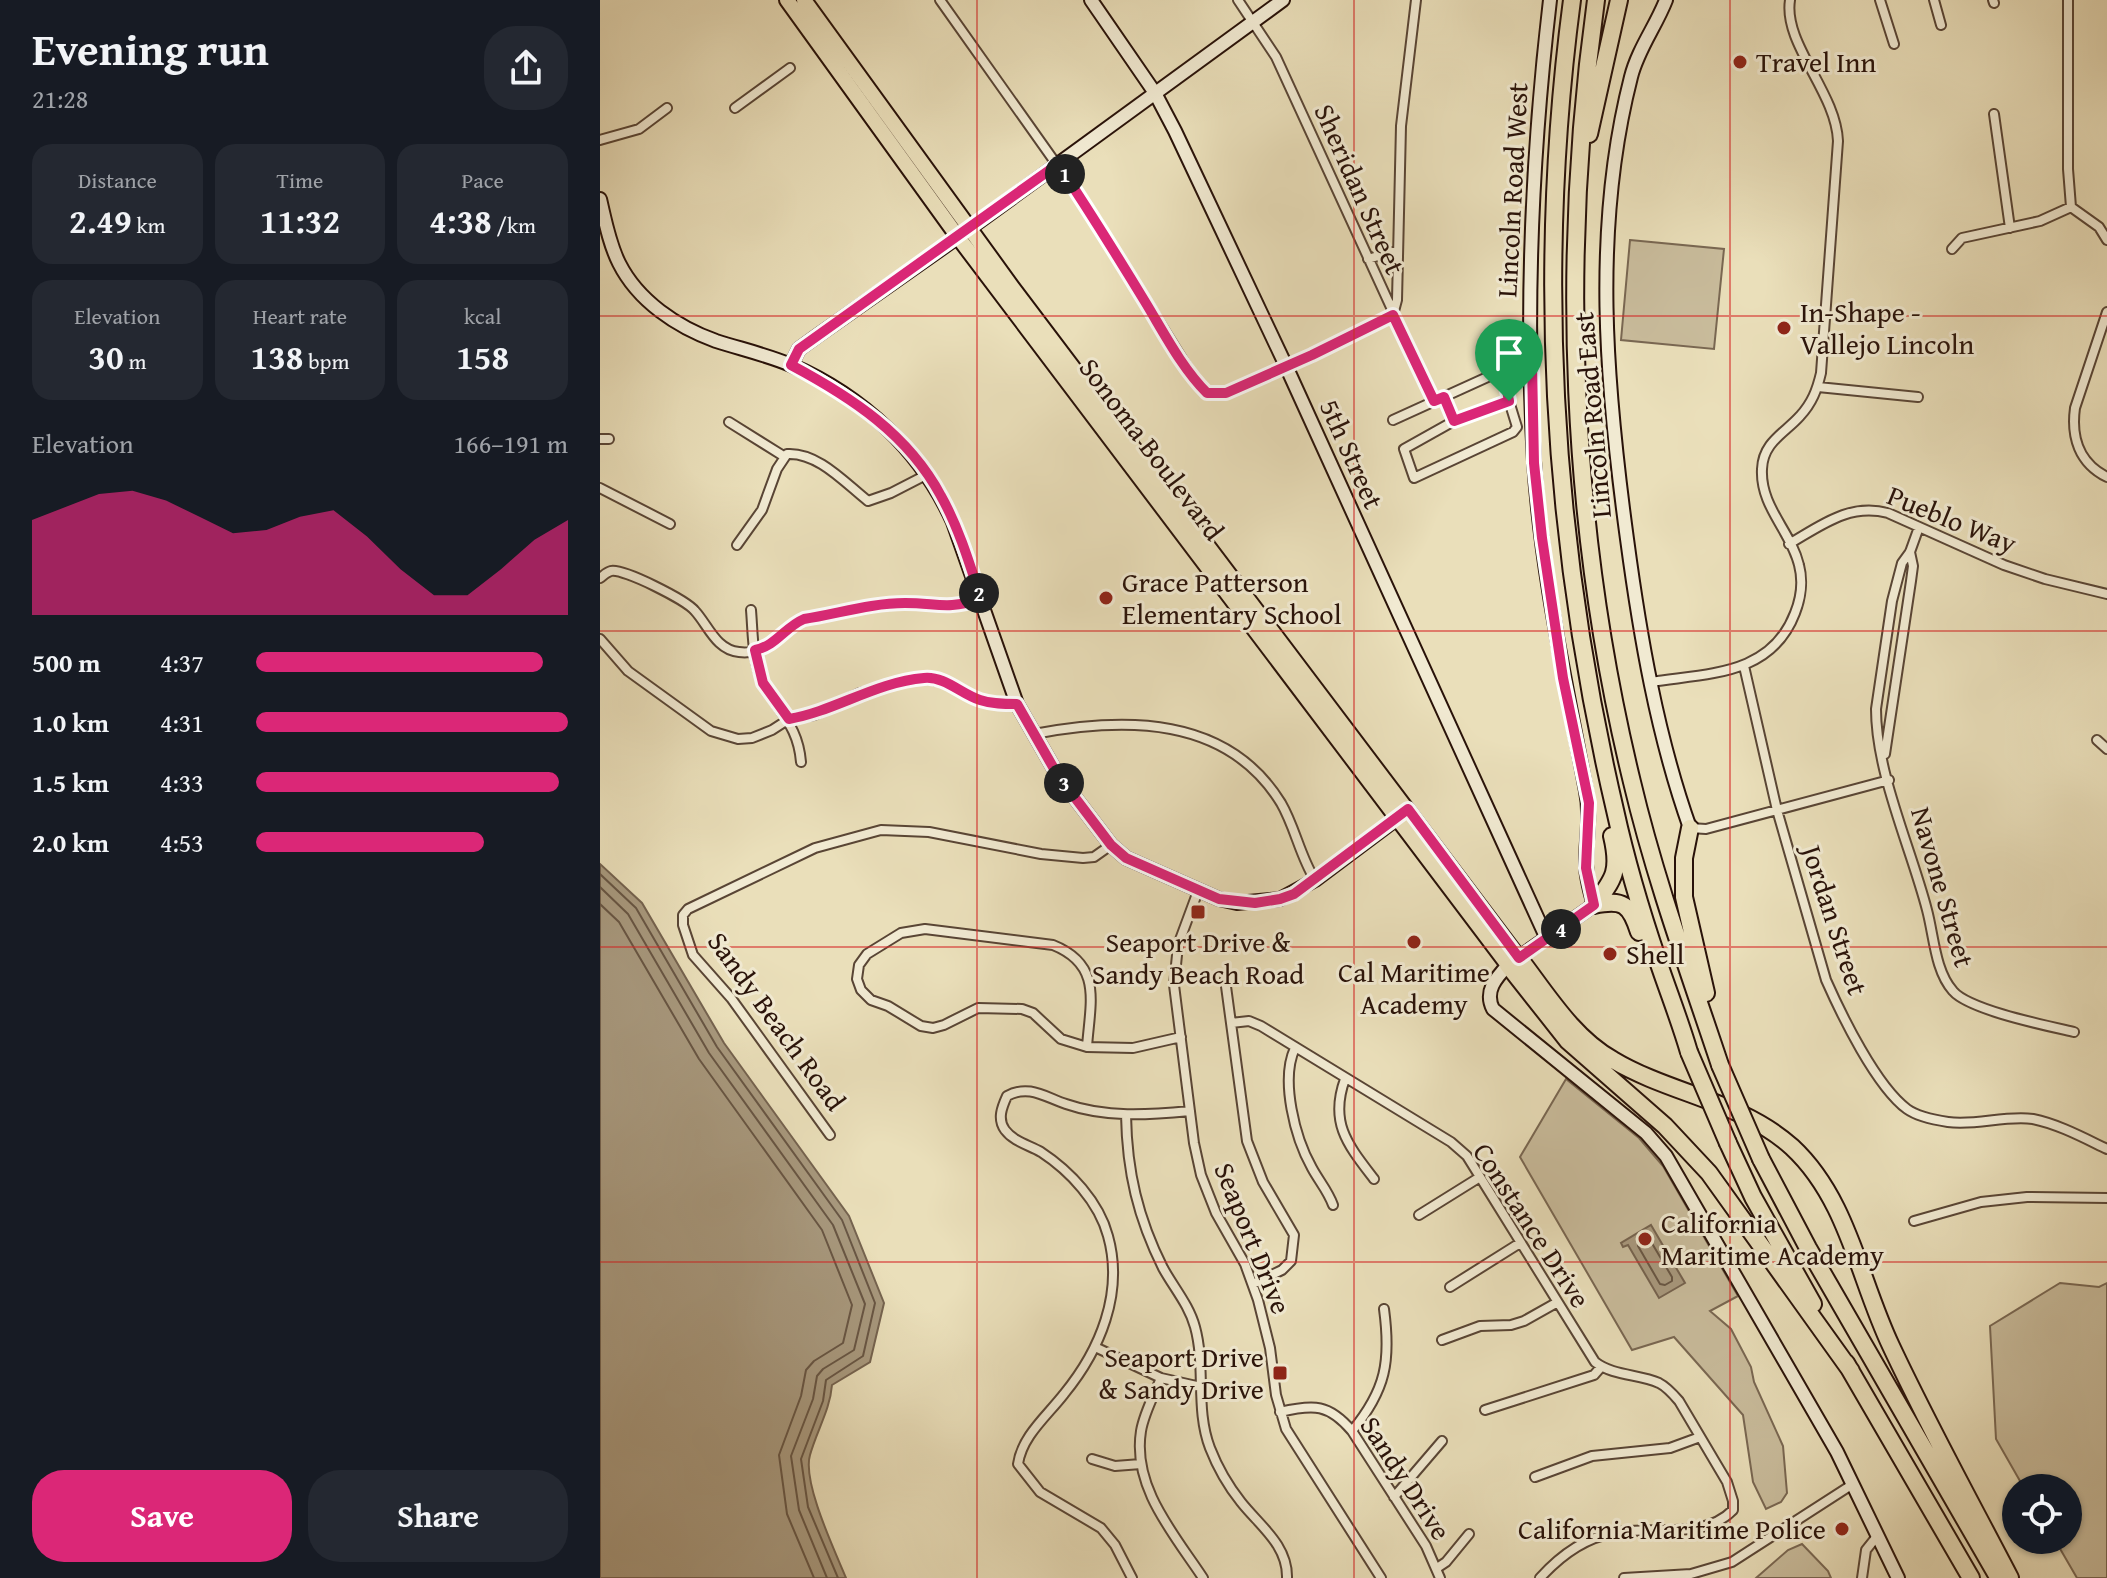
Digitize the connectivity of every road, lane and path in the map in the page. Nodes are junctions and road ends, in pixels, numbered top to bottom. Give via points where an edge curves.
1 (787, 0) edge
2 (804, 0) edge
3 (940, 0) edge
4 (1091, 0) edge
5 (1238, 0) edge
6 (1283, 0) edge
7 (1416, 0) edge
8 (1550, 0) edge
9 (1572, 0) edge
10 (1596, 0) edge
11 (1619, 0) edge
12 (1666, 0) edge
13 (1790, 0) edge
14 (1880, 0) edge
15 (1934, 0) edge
16 (2068, 0) edge
17 (1253, 22) junction
18 (1941, 25) dead end
19 (1894, 44) dead end
20 (790, 68) dead end
21 (1155, 93) junction
22 (667, 108) dead end
23 (735, 108) dead end
24 (1994, 114) dead end
25 (600, 140) edge
26 (1580, 158) junction
27 (1058, 164) junction
28 (600, 199) edge
29 (2071, 207) junction
30 (603, 221) edge
31 (2010, 228) junction
32 (964, 233) junction
33 (2107, 240) edge
34 (1952, 249) dead end
35 (1398, 250) junction
36 (1368, 259) junction
37 (2107, 312) edge
38 (1393, 315) junction
39 (1532, 364) junction
40 (791, 365) junction
41 (1286, 366) junction
42 (1503, 370) junction
43 (1818, 387) junction
44 (1444, 397) junction
45 (1918, 397) dead end
46 (1434, 401) junction
47 (1509, 401) junction
48 (1393, 420) dead end
49 (1454, 421) junction
50 (729, 422) dead end
51 (785, 457) junction
52 (926, 475) junction
53 (2107, 477) edge
54 (600, 488) edge
55 (670, 524) dead end
56 (1919, 527) junction
57 (1789, 544) junction
58 (737, 545) dead end
59 (1910, 552) junction
60 (600, 578) edge
61 (2107, 594) edge
62 (981, 599) junction
63 (751, 610) dead end
64 (600, 639) edge
65 (755, 650) junction
66 (1744, 666) junction
67 (1651, 682) junction
68 (1591, 700) junction
69 (1017, 704) junction
70 (789, 719) junction
71 (1034, 734) junction
72 (2097, 740) dead end
73 (2107, 749) edge
74 (801, 762) dead end
75 (1884, 763) junction
76 (1889, 780) junction
77 (1777, 810) junction
78 (1403, 813) junction
79 (1690, 828) junction
80 (1111, 845) junction
81 (1315, 880) junction
82 (1198, 891) junction
83 (1594, 905) junction
84 (1547, 939) junction
85 (1514, 962) junction
86 (1225, 979) dead end
87 (1231, 1023) junction
88 (1681, 1023) junction
89 (2074, 1032) dead end
90 (1181, 1037) junction
91 (1087, 1047) junction
92 (1295, 1048) junction
93 (1720, 1065) junction
94 (1345, 1079) junction
95 (1190, 1111) junction
96 (1126, 1115) junction
97 (830, 1135) dead end
98 (2107, 1149) edge
99 (1480, 1177) junction
100 (1374, 1179) dead end
101 (2107, 1198) edge
102 (1333, 1205) dead end
103 (1419, 1215) dead end
104 (1914, 1221) dead end
105 (1520, 1243) junction
106 (1253, 1284) junction
107 (1450, 1287) dead end
108 (1556, 1303) junction
109 (1384, 1309) dead end
110 (1442, 1340) dead end
111 (1095, 1347) junction
112 (1601, 1367) junction
113 (1851, 1371) junction
114 (1161, 1378) junction
115 (1201, 1387) junction
116 (1485, 1410) dead end
117 (1280, 1412) junction
118 (1352, 1431) junction
119 (1700, 1437) junction
120 (1442, 1441) dead end
121 (1092, 1459) dead end
122 (1141, 1464) junction
123 (1535, 1477) dead end
124 (1853, 1484) junction
125 (1394, 1497) junction
126 (1469, 1534) dead end
127 (1878, 1535) junction
128 (1437, 1568) junction
129 (1132, 1578) edge
130 (1203, 1578) edge
131 (1287, 1578) edge
132 (1381, 1578) edge
133 (1440, 1578) edge
134 (1540, 1578) edge
135 (1624, 1578) edge
136 (1862, 1578) edge
137 (1898, 1578) edge
138 (1971, 1578) edge
139 (1999, 1578) edge
140 (2010, 1578) edge

1 - 32 main road, Sonoma Boulevard
2 - 32 main road, Sonoma Boulevard
3 - 27 street
4 - 21 street, 5th Street
5 - 17 street, Sheridan Street
6 - 17 street
7 - 35 street via 1401,126
8 - 39 street, Lincoln Road West via 1535,167
9 - 68 highway via 1556,166 1553,358 1563,511
10 - 26 highway
11 - 26 highway via 1593,123
12 - 67 street, Lincoln Road East via 1638,56 1624,104 1609,199 1605,300 1616,459
13 - 43 street via 1791,25 1837,124
14 - 19 street
15 - 18 street
16 - 29 street
17 - 21 street
17 - 36 street, Sheridan Street via 1276,57
20 - 23 street
21 - 27 street
21 - 41 street, 5th Street
22 - 25 street via 639,129
24 - 31 street
26 - 93 highway via 1578,392 1605,650 1645,834
27 - 32 street
27 - 41 street via 1207,393 1238,388
28 - 30 street
29 - 31 street
29 - 33 street via 2099,227
30 - 40 street via 631,282 671,320
31 - 34 street via 1962,238
32 - 40 street via 799,349
32 - 78 main road, Sonoma Boulevard
35 - 36 street
35 - 38 street
36 - 38 street, Sheridan Street
37 - 53 street via 2074,420 2081,454
38 - 41 street
38 - 46 street, Sheridan Street
39 - 42 street
39 - 83 street, Lincoln Road West via 1542,538 1589,803 1586,868
40 - 52 street via 855,401 887,427
41 - 84 street, 5th Street
42 - 44 street
42 - 47 street
43 - 45 street
43 - 57 street via 1799,418 1771,443 1762,468 1767,498
44 - 46 street
44 - 49 street
46 - 48 street
47 - 49 street
47 - 49 street via 1517,427 1513,432 1414,478 1404,449
50 - 51 street
51 - 52 street via 799,453 819,462 868,501
51 - 58 street via 762,510
52 - 62 street via 953,522
54 - 55 street
56 - 57 street, Pueblo Way via 1888,513 1858,510
56 - 59 street, Navone Street
56 - 61 street, Pueblo Way via 2004,565
57 - 66 street via 1799,564 1798,605 1779,642
59 - 75 street, Navone Street via 1913,566
59 - 75 street, Navone Street via 1892,601 1876,709
60 - 65 street via 611,571 625,572 694,609 718,641 738,652
62 - 65 street via 960,606 870,606 804,619 766,648
62 - 69 street
63 - 65 street
64 - 70 street via 628,671 711,731 752,738
65 - 70 street via 763,683
66 - 67 street
66 - 77 street, Jordan Street
67 - 79 street, Lincoln Road East
68 - 83 highway via 1593,757 1617,862 1611,883
68 - 88 highway via 1636,890
69 - 70 street via 978,700 945,682 922,678
69 - 71 street
70 - 74 street
71 - 80 street
71 - 81 street via 1151,724 1216,741 1243,758 1275,794
72 - 73 street
75 - 76 street, Navone Street
76 - 77 street
76 - 89 street, Navone Street via 1941,969 1952,991 1973,1003
77 - 79 street via 1706,829
77 - 98 street, Jordan Street via 1826,980 1897,1099 1909,1110 1947,1122 2033,1119
78 - 81 street
78 - 85 main road, Sonoma Boulevard
79 - 93 highway via 1684,897
80 - 82 street via 1141,866
80 - 97 street, Sandy Beach Road via 1083,858 929,832 881,830 815,848 688,909 683,925 693,955 731,998
81 - 82 street via 1280,899 1255,903
82 - 90 street, Seaport Drive via 1175,963
83 - 84 street
83 - 88 highway via 1614,901 1630,911 1651,973
84 - 85 street
85 - 113 highway via 1541,1009 1577,1050 1665,1126 1709,1173
85 - 124 street via 1490,989 1493,1009 1646,1133 1666,1156
85 - 140 highway via 1610,1059 1757,1121 1808,1164 1837,1209 1891,1347
86 - 87 street
87 - 92 street, Constance Drive via 1249,1021
87 - 106 street via 1254,1163 1294,1235 1291,1261
88 - 113 highway, bridge via 1753,1197
90 - 91 street via 1133,1048
90 - 95 street, Seaport Drive
91 - 91 street via 1061,1039 1033,1013 1007,1007 978,1008 944,1025 921,1026 871,1000 857,979 859,965 882,943 925,929 1053,945 1085,969 1090,998
92 - 94 street, Constance Drive
92 - 102 street via 1288,1071 1296,1132
93 - 139 highway, bridge via 1808,1248
94 - 99 street, Constance Drive via 1451,1142
94 - 100 street via 1338,1107 1341,1127 1347,1145
95 - 96 street
95 - 106 street, Seaport Drive via 1208,1194
96 - 111 street via 1076,1107 1024,1090 1007,1096 1002,1107 1004,1129 1076,1182 1108,1234 1113,1288
96 - 115 street via 1139,1214 1191,1314
99 - 103 street
99 - 105 street, Constance Drive
101 - 104 street via 1981,1202
105 - 107 street
105 - 108 street, Constance Drive
106 - 117 street, Seaport Drive
108 - 110 street via 1524,1321 1480,1326
108 - 112 street, Constance Drive
109 - 118 street via 1389,1343 1383,1383
111 - 114 street
111 - 129 street via 1036,1428 1018,1464 1040,1492 1101,1528
112 - 116 street via 1594,1375
112 - 119 street via 1660,1384 1679,1401
113 - 138 highway
114 - 115 street
114 - 122 street via 1141,1428
115 - 131 street via 1211,1449 1239,1500 1279,1547
117 - 118 street, Sandy Drive via 1317,1406 1340,1417
117 - 132 street, Seaport Drive via 1297,1449
118 - 125 street, Sandy Drive
119 - 123 street via 1670,1448 1592,1456
119 - 134 street via 1731,1492 1733,1510 1715,1523 1691,1529 1604,1536 1578,1546
120 - 125 street
121 - 122 street via 1115,1466
122 - 130 street via 1149,1494
124 - 127 street
124 - 135 street via 1724,1565 1691,1574
125 - 128 street, Sandy Drive
126 - 128 street
127 - 136 street via 1866,1550
127 - 137 street
128 - 133 street, Sandy Drive

